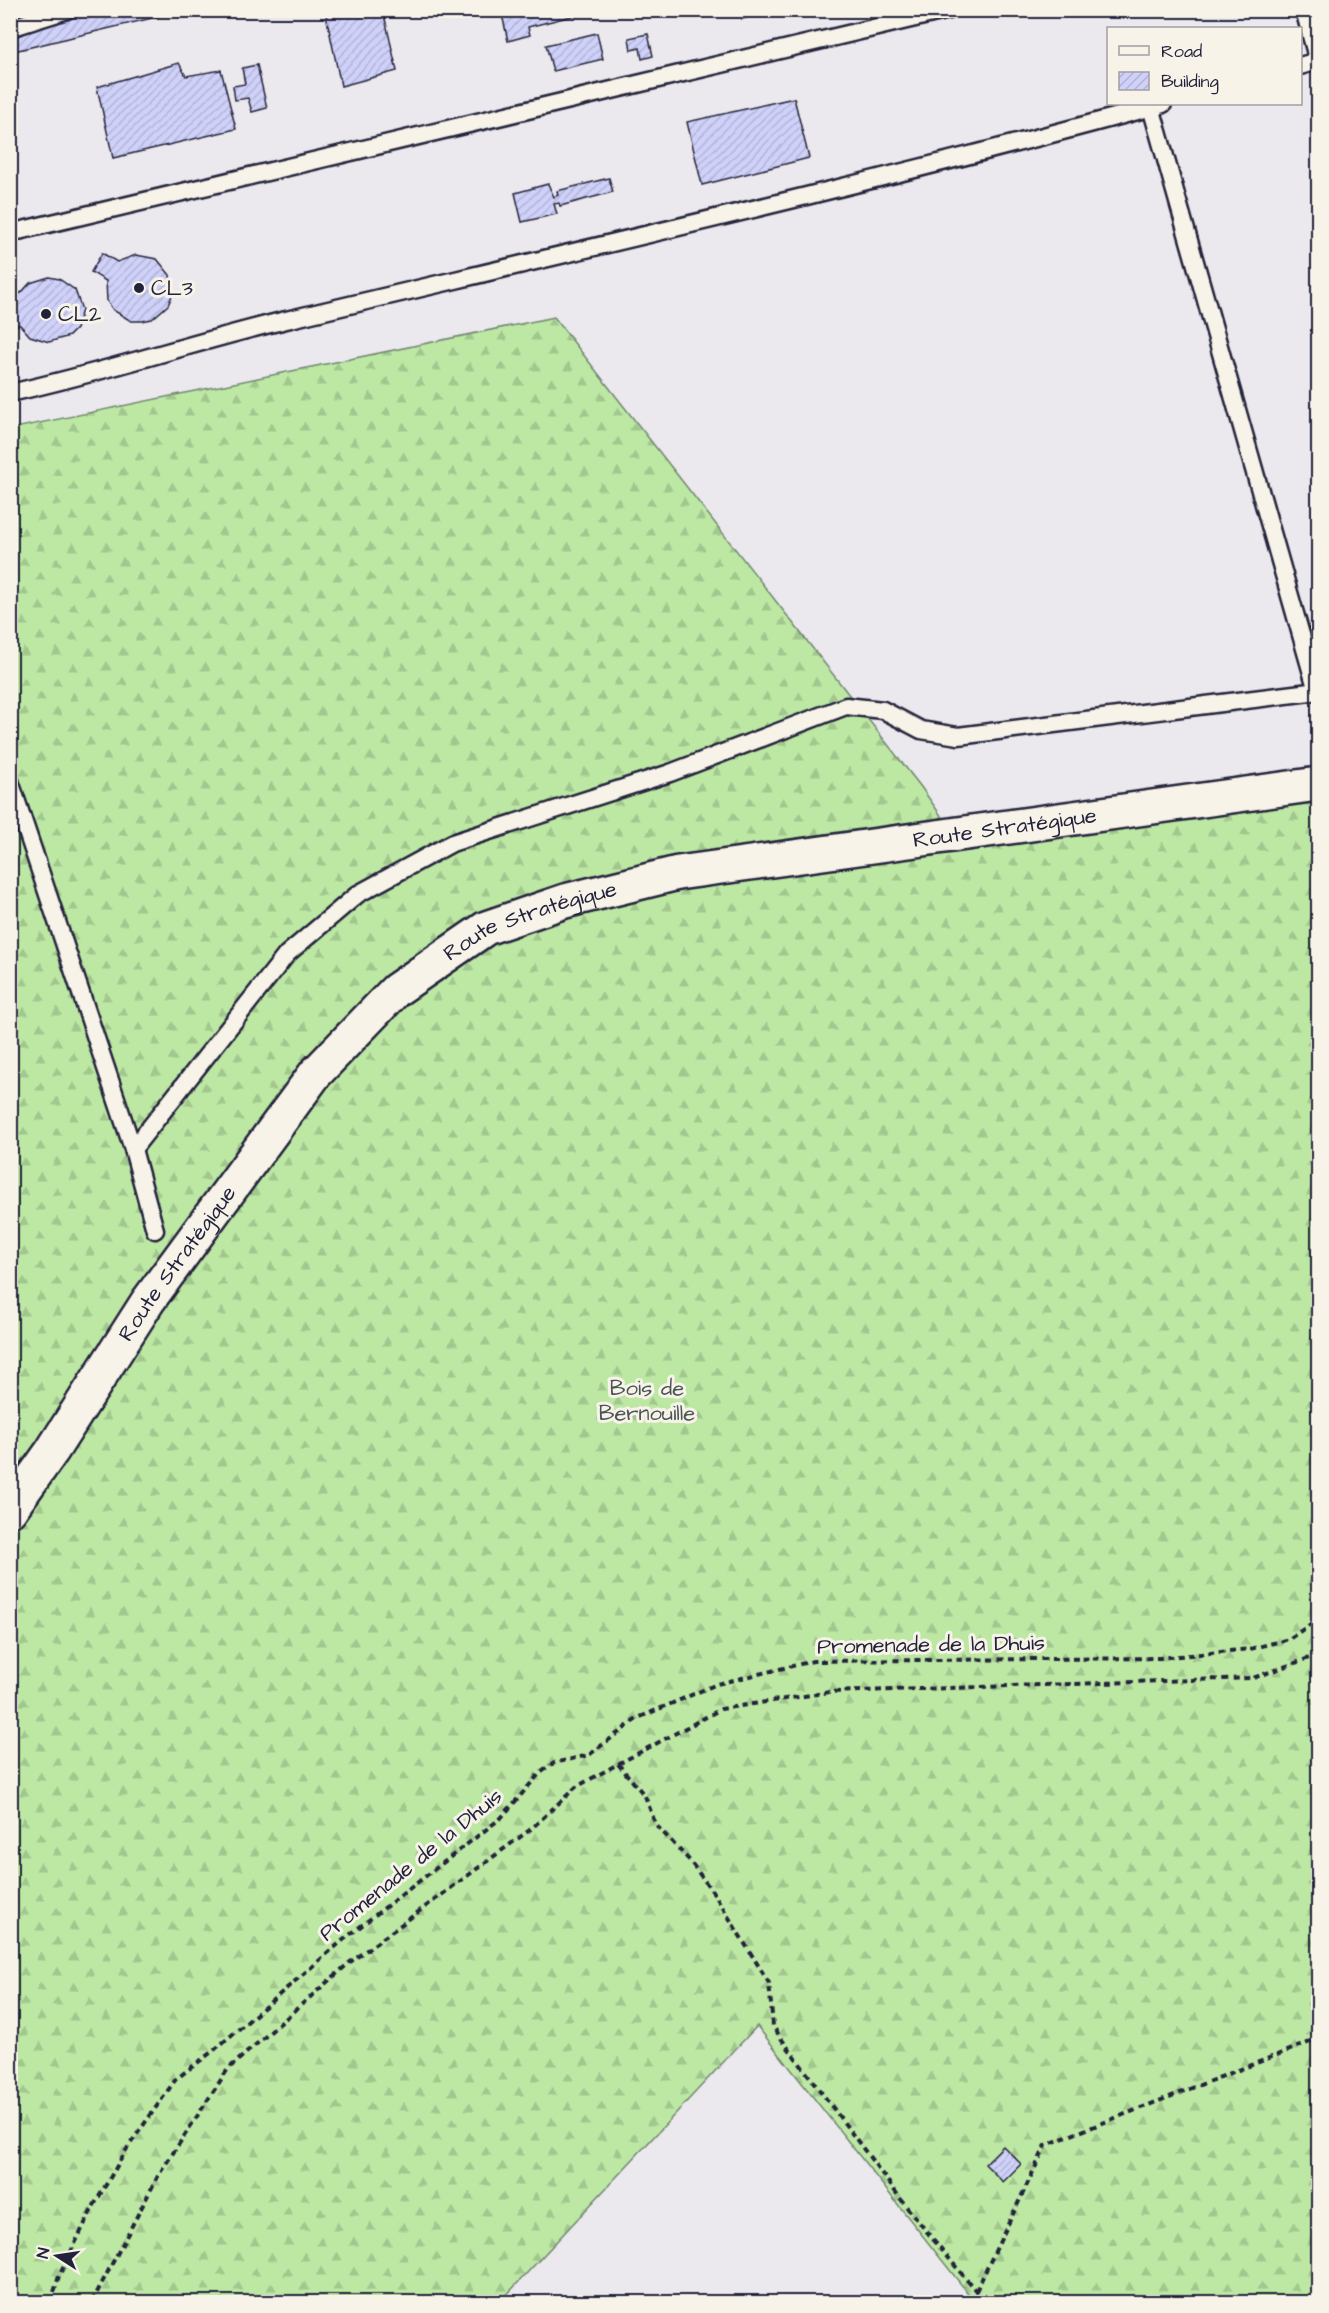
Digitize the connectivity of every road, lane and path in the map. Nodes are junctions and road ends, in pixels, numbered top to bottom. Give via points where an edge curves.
1 (67, 10) edge
2 (949, 10) edge
3 (1304, 10) edge
4 (10, 28) edge
5 (1312, 63) edge
6 (1157, 105) edge
7 (10, 233) edge
8 (10, 393) edge
9 (1318, 691) edge
10 (10, 781) edge
11 (1318, 784) edge
12 (133, 1149) junction
13 (155, 1230) dead end
14 (10, 1510) edge
15 (1318, 1619) edge
16 (1318, 1656) edge
17 (618, 1764) junction
18 (1318, 2039) edge
19 (976, 2291) junction
20 (51, 2302) edge
21 (92, 2302) edge
22 (985, 2302) edge

1 - 4 lane
2 - 7 lane
3 - 5 lane
6 - 8 lane via 754,211 237,332
6 - 9 lane
9 - 12 lane via 958,736 921,730 883,710 846,706 670,773 452,843 358,894 287,954
10 - 12 lane
11 - 14 street, Route Stratégique via 678,873 565,901 486,928 396,990 315,1074 148,1300
12 - 13 lane
15 - 20 path, Promenade de la Dhuis via 1279,1642 1250,1649 1160,1658 813,1661 717,1684 638,1718 590,1755 554,1763 539,1774 501,1818 348,1936 176,2079 128,2147 93,2207 58,2276
16 - 17 path, Promenade de la Dhuis via 1253,1678 819,1694 721,1709
17 - 19 path via 645,1796 656,1825 690,1861 714,1895 770,1983 773,2026 783,2041 909,2210
17 - 21 path, Promenade de la Dhuis via 576,1787 531,1829 349,1963 228,2069 158,2176
18 - 19 path via 1046,2145
19 - 22 path

